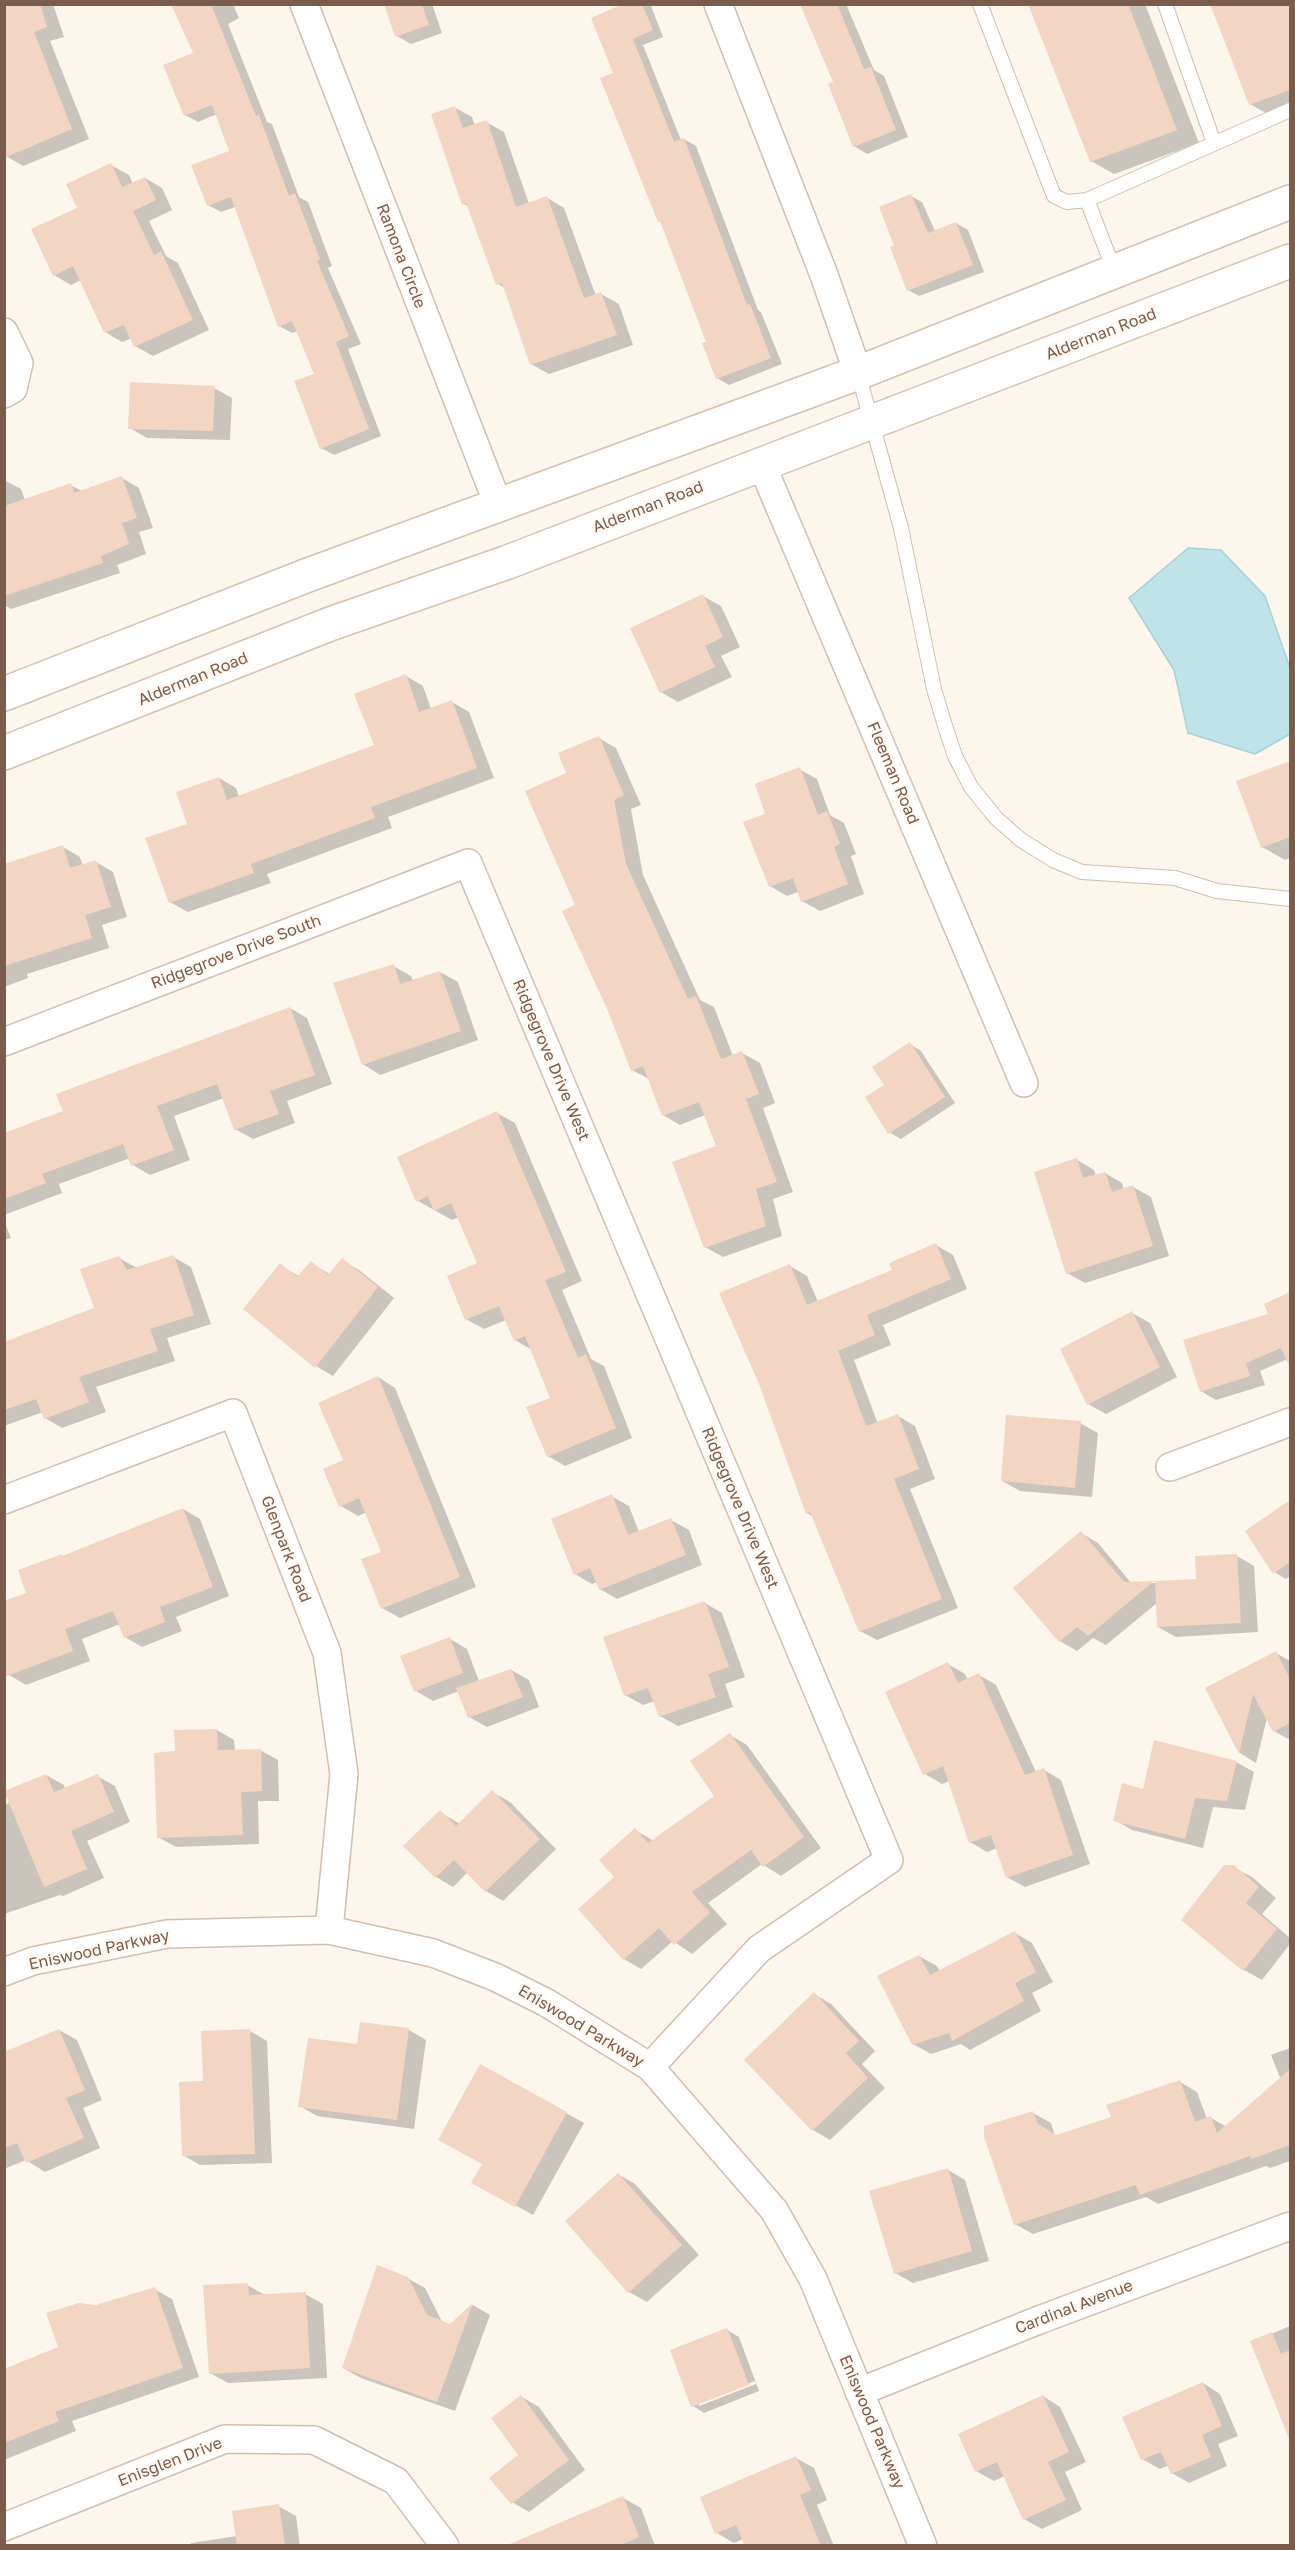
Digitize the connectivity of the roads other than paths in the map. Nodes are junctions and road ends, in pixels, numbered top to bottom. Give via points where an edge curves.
1 (304, 4) edge
2 (718, 4) edge
3 (980, 4) edge
4 (1165, 4) edge
5 (1290, 110) edge
6 (1215, 143) junction
7 (1087, 200) junction
8 (1290, 202) edge
9 (1290, 261) edge
10 (1114, 270) junction
11 (4, 332) edge
12 (858, 373) junction
13 (4, 394) edge
14 (873, 423) junction
15 (762, 463) junction
16 (499, 507) junction
17 (4, 694) edge
18 (4, 753) edge
19 (468, 863) joint
20 (1290, 900) edge
21 (4, 1042) edge
22 (1024, 1083) dead end
23 (1290, 1422) edge
24 (1170, 1467) dead end
25 (4, 1500) edge
26 (329, 1930) junction
27 (4, 1972) edge
28 (650, 2067) junction
29 (1290, 2226) edge
30 (859, 2392) junction
31 (4, 2527) edge
32 (445, 2546) edge
33 (924, 2546) edge

1 - 16 street, Ramona Circle
2 - 12 street
3 - 7 lane via 1054,196 1067,202
4 - 6 lane
5 - 6 lane
6 - 7 lane
7 - 10 lane
8 - 10 main road
9 - 14 main road, Alderman Road
10 - 12 main road
11 - 13 street via 19,363 13,389
12 - 14 lane
12 - 16 main road
14 - 15 main road, Alderman Road
14 - 20 lane via 946,729 971,787 996,818 1021,840 1082,872 1175,878 1217,891
15 - 18 main road, Alderman Road via 508,562 330,624
15 - 22 street, Fleeman Road
16 - 17 main road via 308,575
19 - 21 street, Ridgegrove Drive South
19 - 28 street, Ridgegrove Drive West via 889,1860 759,1949
23 - 24 street
25 - 26 street, Glenpark Road via 233,1413 327,1653 344,1774
26 - 27 street, Eniswood Parkway via 167,1934 33,1961
26 - 28 street, Eniswood Parkway via 433,1953 495,1977 547,2003
28 - 30 street, Eniswood Parkway via 774,2210 813,2278
29 - 30 street, Cardinal Avenue
30 - 33 street, Eniswood Parkway
31 - 32 street, Enisglen Drive via 225,2439 314,2440 396,2481

